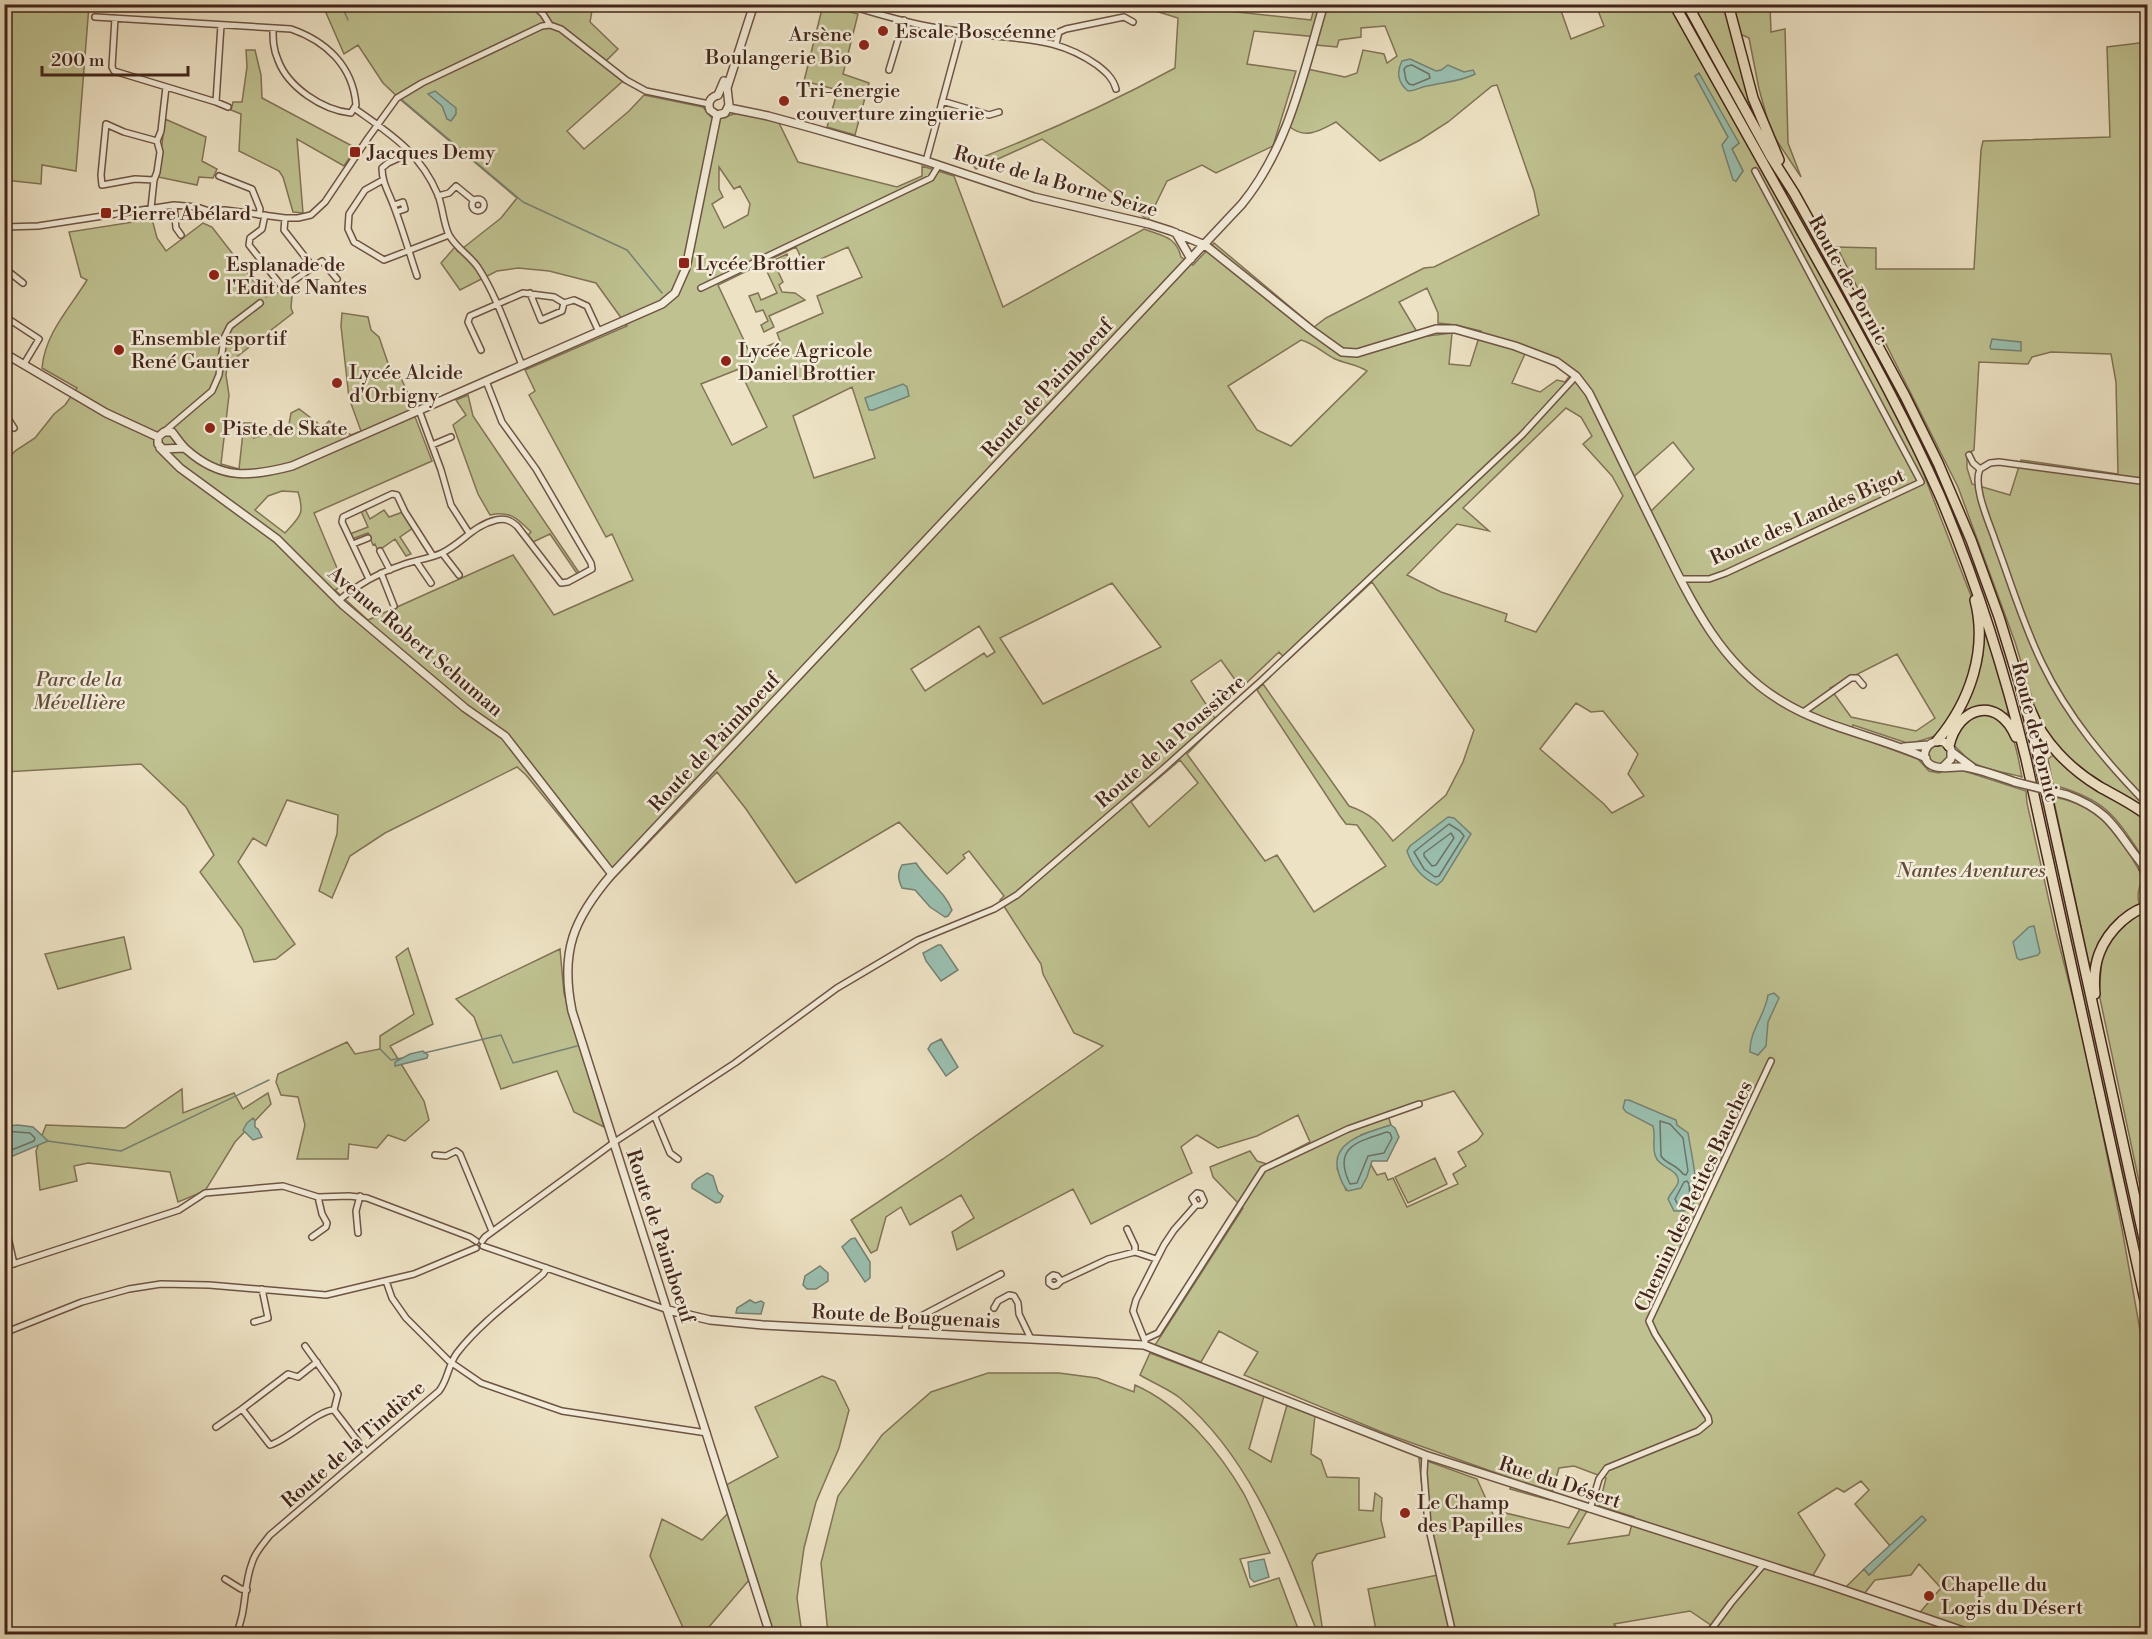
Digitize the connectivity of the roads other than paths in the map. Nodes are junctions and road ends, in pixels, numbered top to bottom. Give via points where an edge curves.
1 (532, 4) edge
2 (749, 4) edge
3 (754, 4) edge
4 (843, 4) edge
5 (1324, 4) edge
6 (1676, 4) edge
7 (1687, 4) edge
8 (1728, 4) edge
9 (95, 17) dead end
10 (115, 18) junction
11 (904, 20) junction
12 (1133, 22) dead end
13 (221, 25) junction
14 (550, 25) junction
15 (273, 28) junction
16 (961, 32) junction
17 (1056, 44) junction
18 (889, 70) dead end
19 (166, 87) junction
20 (1116, 89) dead end
21 (718, 95) junction
22 (942, 101) junction
23 (216, 102) junction
24 (709, 104) junction
25 (728, 104) junction
26 (228, 107) dead end
27 (354, 108) junction
28 (999, 112) dead end
29 (717, 116) junction
30 (377, 124) junction
31 (157, 141) junction
32 (412, 152) junction
33 (926, 161) junction
34 (939, 165) junction
35 (1755, 171) dead end
36 (219, 176) dead end
37 (153, 180) junction
38 (383, 180) junction
39 (1794, 193) junction
40 (438, 196) junction
41 (473, 201) dead end
42 (174, 205) junction
43 (394, 205) junction
44 (152, 208) junction
45 (396, 212) junction
46 (262, 215) junction
47 (285, 218) junction
48 (4, 227) edge
49 (339, 229) dead end
50 (348, 229) junction
51 (1176, 233) junction
52 (181, 235) dead end
53 (450, 235) junction
54 (1205, 245) junction
55 (408, 250) junction
56 (1191, 259) junction
57 (312, 266) junction
58 (4, 268) edge
59 (417, 276) dead end
60 (337, 279) dead end
61 (23, 283) dead end
62 (701, 288) dead end
63 (530, 293) junction
64 (260, 303) dead end
65 (564, 303) junction
66 (495, 304) junction
67 (4, 316) edge
68 (599, 332) junction
69 (481, 350) dead end
70 (4, 352) edge
71 (24, 364) junction
72 (522, 365) junction
73 (1576, 376) junction
74 (486, 381) junction
75 (4, 385) edge
76 (4, 390) edge
77 (419, 410) junction
78 (4, 412) edge
79 (175, 423) junction
80 (14, 428) dead end
81 (161, 434) junction
82 (175, 436) junction
83 (451, 437) dead end
84 (432, 445) junction
85 (160, 448) junction
86 (172, 448) junction
87 (184, 448) junction
88 (1969, 455) dead end
89 (172, 460) junction
90 (1980, 469) junction
91 (2148, 482) edge
92 (469, 533) junction
93 (368, 538) dead end
94 (353, 544) junction
95 (380, 551) dead end
96 (442, 553) junction
97 (433, 556) junction
98 (416, 561) junction
99 (390, 570) junction
100 (381, 573) junction
101 (459, 576) dead end
102 (369, 579) junction
103 (1681, 579) junction
104 (1973, 580) junction
105 (430, 583) dead end
106 (338, 601) junction
107 (394, 606) dead end
108 (1863, 685) dead end
109 (2020, 685) junction
110 (1802, 713) junction
111 (1933, 743) junction
112 (1902, 747) junction
113 (1950, 749) junction
114 (1926, 758) junction
115 (1943, 766) junction
116 (1977, 770) junction
117 (2030, 779) junction
118 (2148, 805) edge
119 (2148, 816) edge
120 (2139, 860) junction
121 (2148, 871) edge
122 (612, 874) junction
123 (2148, 881) edge
124 (2148, 907) edge
125 (2096, 1019) junction
126 (1772, 1061) dead end
127 (1419, 1104) dead end
128 (656, 1117) junction
129 (614, 1143) junction
130 (435, 1155) dead end
131 (678, 1159) dead end
132 (360, 1196) junction
133 (318, 1197) junction
134 (1196, 1205) dead end
135 (4, 1219) edge
136 (1127, 1229) dead end
137 (492, 1232) junction
138 (358, 1233) dead end
139 (312, 1237) dead end
140 (479, 1244) junction
141 (1135, 1252) junction
142 (2148, 1257) edge
143 (1156, 1259) junction
144 (14, 1264) junction
145 (4, 1267) edge
146 (547, 1268) junction
147 (1001, 1274) dead end
148 (386, 1281) junction
149 (1061, 1281) dead end
150 (262, 1289) junction
151 (994, 1308) dead end
152 (668, 1311) junction
153 (2148, 1314) edge
154 (254, 1322) dead end
155 (904, 1332) junction
156 (4, 1333) edge
157 (1031, 1339) junction
158 (1145, 1342) junction
159 (305, 1346) dead end
160 (317, 1362) junction
161 (451, 1362) junction
162 (242, 1409) junction
163 (334, 1410) junction
164 (216, 1427) dead end
165 (707, 1433) junction
166 (366, 1452) junction
167 (1425, 1455) junction
168 (1590, 1509) junction
169 (1764, 1564) junction
170 (225, 1579) dead end
171 (247, 1590) junction
172 (236, 1635) edge
173 (770, 1635) edge
174 (1453, 1635) edge
175 (1708, 1635) edge
176 (1971, 1635) edge

1 - 14 street
2 - 21 street
3 - 25 street via 727,88
4 - 11 street
5 - 54 street, Route de Paimboeuf via 1279,146 1252,192
6 - 104 highway, Route de Pornic via 1911,434
7 - 39 highway
8 - 39 highway via 1756,107
9 - 10 street
10 - 13 street
10 - 19 street via 113,69
11 - 16 street
11 - 18 street
12 - 17 street via 1124,17 1066,29 1059,32
13 - 15 street
13 - 23 street
14 - 24 street via 568,34 635,86 658,95
14 - 30 street via 408,90
15 - 27 street via 306,34 329,49 352,83
15 - 27 street via 278,62 295,85 332,108 351,113
16 - 17 street
16 - 22 street
17 - 20 street via 1102,69 1113,79
19 - 23 street
19 - 31 street
21 - 24 street
21 - 25 street
22 - 28 street via 989,115
22 - 33 street
23 - 26 street
24 - 29 street
25 - 29 street via 725,113
25 - 33 street, Route de la Borne Seize
27 - 30 street
29 - 68 street via 679,287 662,304
30 - 32 street
30 - 47 street via 322,207 304,218
31 - 37 street via 160,152
31 - 37 street via 106,124 102,185
32 - 38 street via 387,163 382,168
32 - 40 street
33 - 34 street, Route de la Borne Seize
34 - 51 street, Route de la Borne Seize via 1034,196
34 - 62 street via 931,178
35 - 103 street, Route des Landes Bigot via 1921,482 1726,573 1709,579
36 - 46 street via 252,189
37 - 44 street
38 - 43 street
38 - 50 street via 365,190 349,214
39 - 109 highway, Route de Pornic via 1938,464 1980,565
40 - 41 street via 456,186
40 - 53 street
42 - 44 street
42 - 46 street
42 - 52 street via 176,228
43 - 45 street
43 - 45 street via 403,202 405,209
44 - 48 street
45 - 55 street
46 - 47 street
46 - 57 street via 263,226 250,238 249,245 283,288
47 - 57 street via 284,230
49 - 50 street
50 - 55 street via 354,242 380,259 391,259
51 - 54 street, Route de la Borne Seize
51 - 56 street
53 - 55 street
53 - 66 street via 479,270
54 - 56 street, Route de Paimboeuf
54 - 73 street via 1342,352 1357,353 1436,329 1455,329 1557,362
55 - 59 street
56 - 122 street, Route de Paimboeuf
57 - 60 street via 324,262
58 - 61 street
63 - 65 street
63 - 65 street via 541,320 562,311
63 - 66 street via 519,293
64 - 79 street via 230,326 214,388
65 - 68 street via 574,300 587,306
66 - 69 street via 470,316 468,322
66 - 72 street
67 - 71 street via 39,339
68 - 72 street
70 - 71 street
71 - 81 street via 106,413
72 - 74 street
73 - 103 street via 1594,403
73 - 128 street, Route de la Poussière via 1515,442 1261,681 1017,895 918,940 816,1002
74 - 77 street
74 - 92 street via 502,422 536,469 592,569 561,583 517,526 506,519
75 - 76 street
77 - 84 street
77 - 87 street via 304,461 264,472 226,473
78 - 80 street
79 - 81 street
79 - 82 street
81 - 82 street via 169,431
81 - 85 street
82 - 86 street
82 - 87 street
83 - 84 street
84 - 92 street via 451,505
85 - 86 street
85 - 89 street, Avenue Robert Schuman
86 - 87 street
86 - 89 street
88 - 90 street
89 - 106 street, Avenue Robert Schuman via 277,539
90 - 91 street via 2000,462
90 - 118 street via 1977,481 1986,512 2042,662 2090,741
92 - 96 street
93 - 94 street
94 - 97 street via 343,518 392,494 397,495
94 - 102 street
95 - 99 street
96 - 97 street
96 - 101 street
97 - 98 street
98 - 99 street
98 - 105 street
99 - 100 street
100 - 102 street
100 - 107 street
102 - 106 street
103 - 110 street via 1730,658 1762,689
104 - 111 highway via 1978,620 1975,672 1961,707
104 - 117 highway, Route de Pornic via 2008,688
106 - 122 street, Avenue Robert Schuman via 465,708 505,736
108 - 110 street via 1857,678 1851,678
109 - 119 highway via 2036,721 2066,761 2090,781
109 - 125 highway, Route de Pornic
110 - 112 street
111 - 112 street
111 - 113 street via 1944,742
111 - 114 street via 1925,753
112 - 114 street
113 - 115 street via 1951,759
113 - 116 street
113 - 117 highway via 1952,735 1967,716 1982,710 1998,713 2012,727
114 - 115 street via 1933,766
115 - 116 street
116 - 120 street, bridge via 2090,805 2108,818
117 - 153 highway, Route de Pornic
120 - 121 street
120 - 123 street
122 - 129 street, Route de Paimboeuf via 588,903 577,924 569,946 567,976 572,1011
124 - 125 highway via 2125,919 2103,941 2095,970
125 - 142 highway, Route de Pornic
126 - 168 street, Chemin des Petites Bauches via 1648,1321 1709,1422 1698,1431 1607,1467
127 - 158 street via 1336,1134 1263,1169 1158,1333
128 - 129 street, Route de la Poussière
128 - 131 street via 670,1153
129 - 137 street
129 - 152 street, Route de Paimboeuf
130 - 137 street via 446,1156 456,1151 460,1154
132 - 133 street
132 - 138 street via 356,1211
132 - 140 street via 470,1237
133 - 139 street via 327,1223
133 - 144 street via 283,1186 205,1193 179,1210
134 - 143 street
135 - 144 street
136 - 141 street
137 - 140 street
140 - 146 street
140 - 148 street via 414,1274
141 - 143 street
141 - 149 street
143 - 158 street via 1134,1307
144 - 145 street
146 - 152 street
146 - 161 street, Route de la Tindière via 479,1329
147 - 155 street via 906,1324
148 - 150 street via 326,1295
148 - 161 street via 406,1318
150 - 154 street via 268,1318
150 - 156 street via 149,1285 110,1293
151 - 157 street via 998,1301 1014,1296
152 - 155 street, Route de Bouguenais via 710,1320
152 - 165 street, Route de Paimboeuf
155 - 157 street, Route de Bouguenais
157 - 158 street, Route de Bouguenais
158 - 167 street, Rue du Désert
159 - 160 street
160 - 162 street via 298,1377 288,1374
160 - 163 street via 338,1394
161 - 165 street via 491,1388 562,1411
161 - 166 street, Route de la Tindière via 439,1391
162 - 163 street via 270,1445 327,1410
162 - 164 street
163 - 166 street
165 - 173 street, Route de Paimboeuf
166 - 171 street, Route de la Tindière via 270,1535 251,1564
167 - 168 street, Rue du Désert
167 - 174 street via 1428,1525
168 - 169 street, Rue du Désert
169 - 175 street
169 - 176 street, Rue du Désert
170 - 171 street
171 - 172 street, Route de la Tindière

